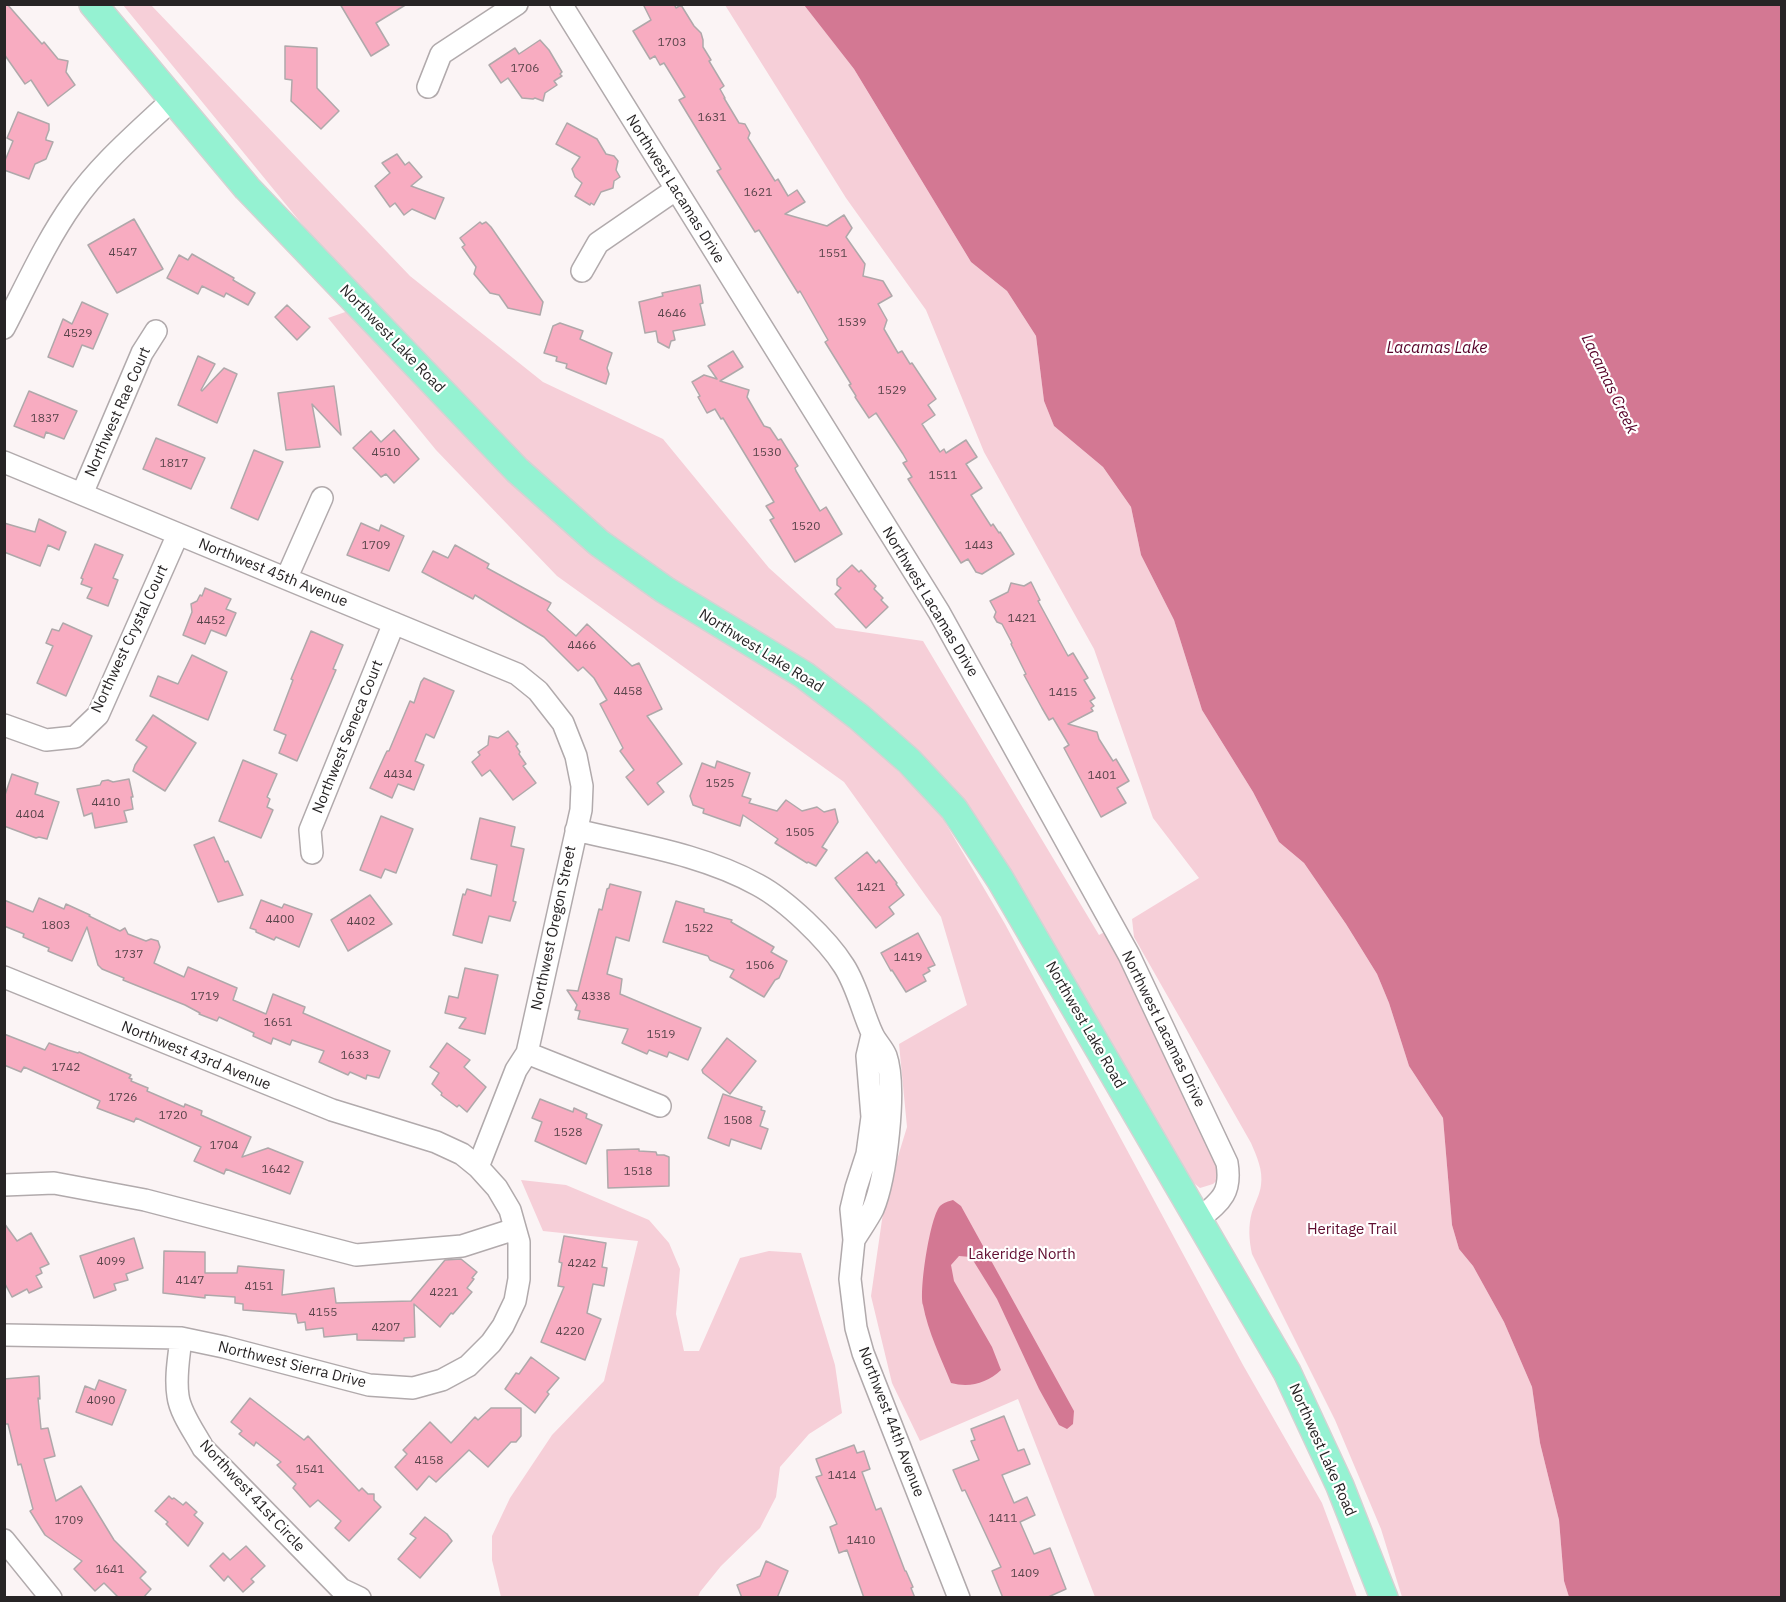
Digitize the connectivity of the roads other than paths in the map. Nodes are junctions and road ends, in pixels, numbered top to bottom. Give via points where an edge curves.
1 (93, 4) edge
2 (517, 4) edge
3 (561, 4) edge
4 (428, 87) dead end
5 (172, 100) junction
6 (675, 190) junction
7 (582, 271) dead end
8 (4, 328) edge
9 (156, 331) dead end
10 (4, 462) edge
11 (82, 494) junction
12 (322, 498) dead end
13 (178, 534) junction
14 (287, 578) junction
15 (394, 623) junction
16 (538, 691) joint
17 (4, 725) edge
18 (576, 830) junction
19 (312, 853) dead end
20 (4, 977) edge
21 (527, 1053) junction
22 (660, 1106) dead end
23 (390, 1129) joint
24 (478, 1167) junction
25 (4, 1185) edge
26 (1199, 1219) junction
27 (515, 1229) junction
28 (4, 1335) edge
29 (181, 1338) junction
30 (4, 1540) edge
31 (347, 1595) edge
32 (51, 1598) edge
33 (959, 1598) edge
34 (1384, 1598) edge

1 - 5 main road, Northwest Lake Road
2 - 4 street via 441,54
3 - 6 street, Northwest Lacamas Drive
5 - 8 street via 119,150 73,203
5 - 26 main road, Northwest Lake Road via 247,188 533,484 608,550 665,590 804,675 859,717 909,761 954,809 1000,879
6 - 7 street via 598,243
6 - 26 street, Northwest Lacamas Drive via 939,612 1129,955 1227,1163 1227,1190
9 - 11 street, Northwest Rae Court via 142,353
10 - 11 street, Northwest 45th Avenue
11 - 13 street, Northwest 45th Avenue
12 - 14 street
13 - 14 street, Northwest 45th Avenue
13 - 17 street, Northwest Crystal Court via 98,715 75,737 46,741
14 - 15 street, Northwest 45th Avenue
15 - 16 street, Northwest 45th Avenue via 517,674
15 - 19 street, Northwest Seneca Court via 310,830
16 - 18 street, Northwest Oregon Street via 563,723 576,756 582,786
18 - 21 street, Northwest Oregon Street
18 - 33 street, Northwest 44th Avenue via 708,862 761,886 820,936 844,966 872,1035 886,1055 890,1084 890,1125 882,1172 873,1208 854,1240 850,1279 855,1328
20 - 23 street, Northwest 43rd Avenue via 321,1106
21 - 22 street
21 - 24 street, Northwest Oregon Street via 516,1070
23 - 24 street, Northwest Sierra Drive via 436,1142
24 - 27 street, Northwest Sierra Drive via 497,1188 510,1210
25 - 27 street via 54,1183 145,1200 356,1255 462,1246
26 - 34 main road, Northwest Lake Road via 1287,1372 1340,1486
27 - 29 street, Northwest Sierra Drive via 519,1279 503,1326 468,1366 442,1380 412,1388 369,1385
28 - 29 street, Northwest Sierra Drive
29 - 31 street, Northwest 41st Circle via 178,1397 203,1448
30 - 32 street

